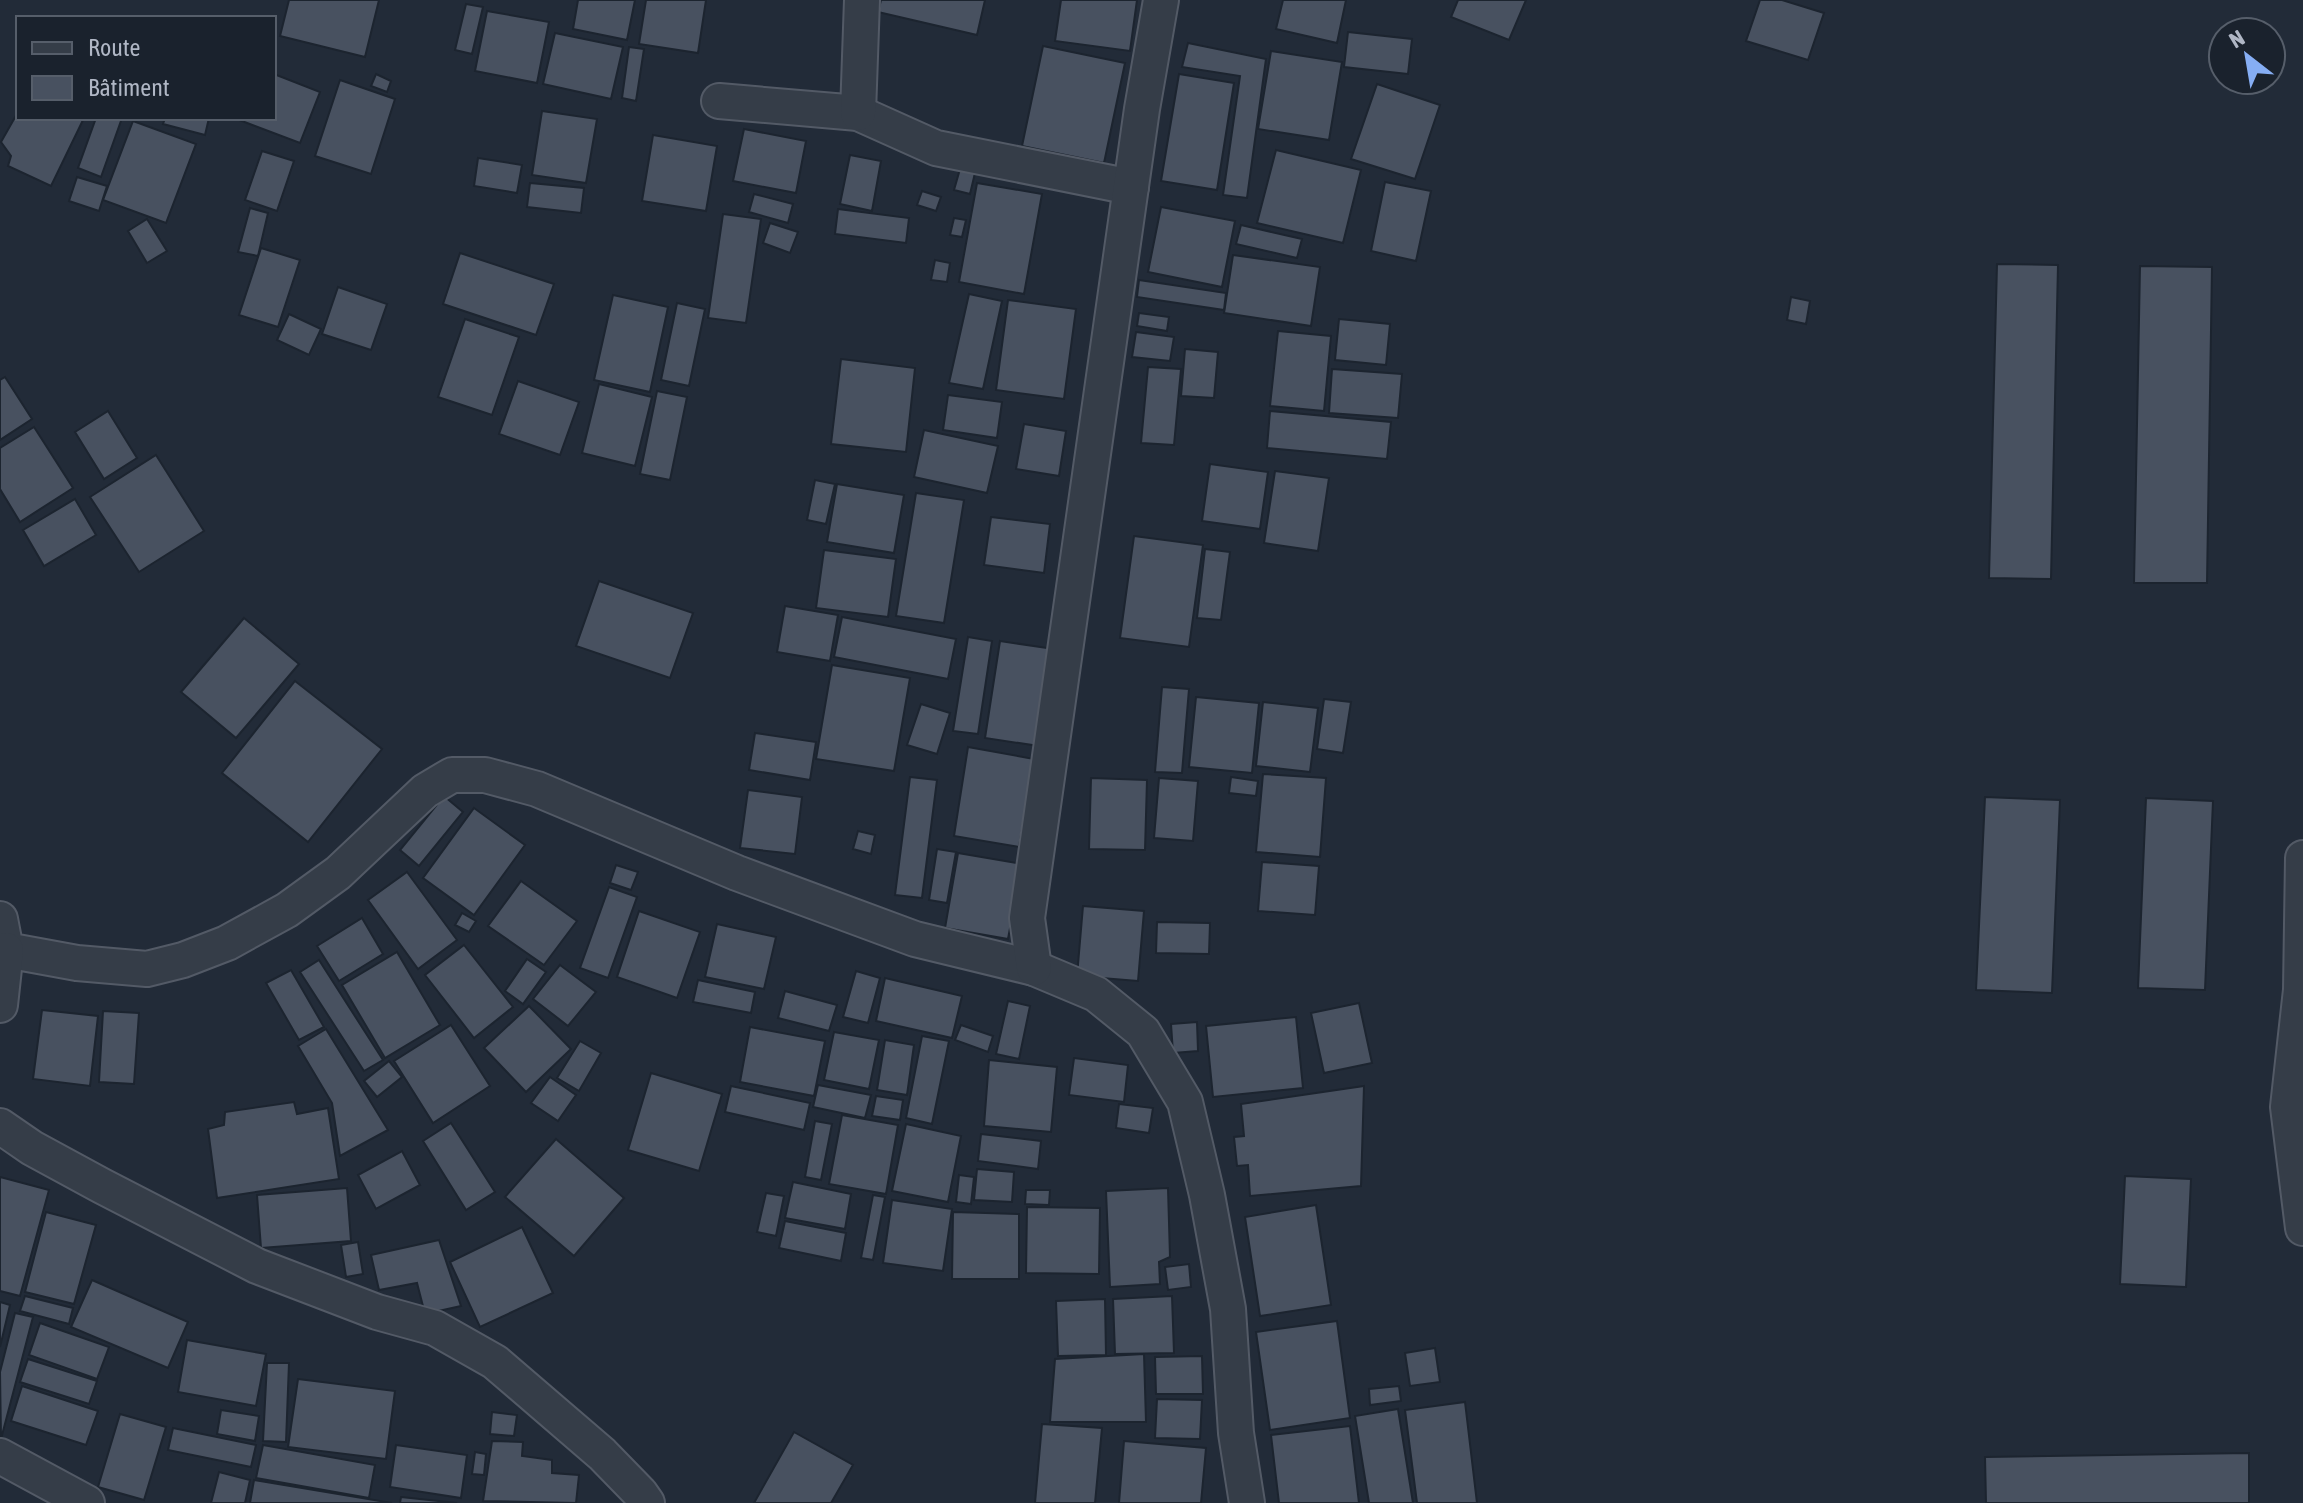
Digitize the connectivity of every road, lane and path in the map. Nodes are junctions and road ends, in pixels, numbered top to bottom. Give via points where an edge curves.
1 (862, 0) edge
2 (1161, 0) edge
3 (719, 101) dead end
4 (858, 113) junction
5 (1131, 187) junction
6 (2303, 858) edge
7 (3, 934) edge
8 (1034, 968) junction
9 (0, 1005) edge
10 (0, 1126) edge
11 (2303, 1228) edge
12 (0, 1456) edge
13 (87, 1503) edge
14 (647, 1503) edge
15 (1247, 1503) edge

1 - 4 street
2 - 5 street
3 - 4 street
4 - 5 street via 936,148
5 - 8 street via 1027,918
6 - 11 street via 2301,990 2288,1107
7 - 8 street via 77,963 147,969 183,960 287,910 338,873 425,791 452,775 485,775 537,789 737,873 915,939
7 - 9 street
8 - 15 street via 1096,994 1143,1032 1185,1102 1228,1309 1236,1433
10 - 14 street via 90,1180 257,1266 435,1328 495,1362 602,1454
12 - 13 street

